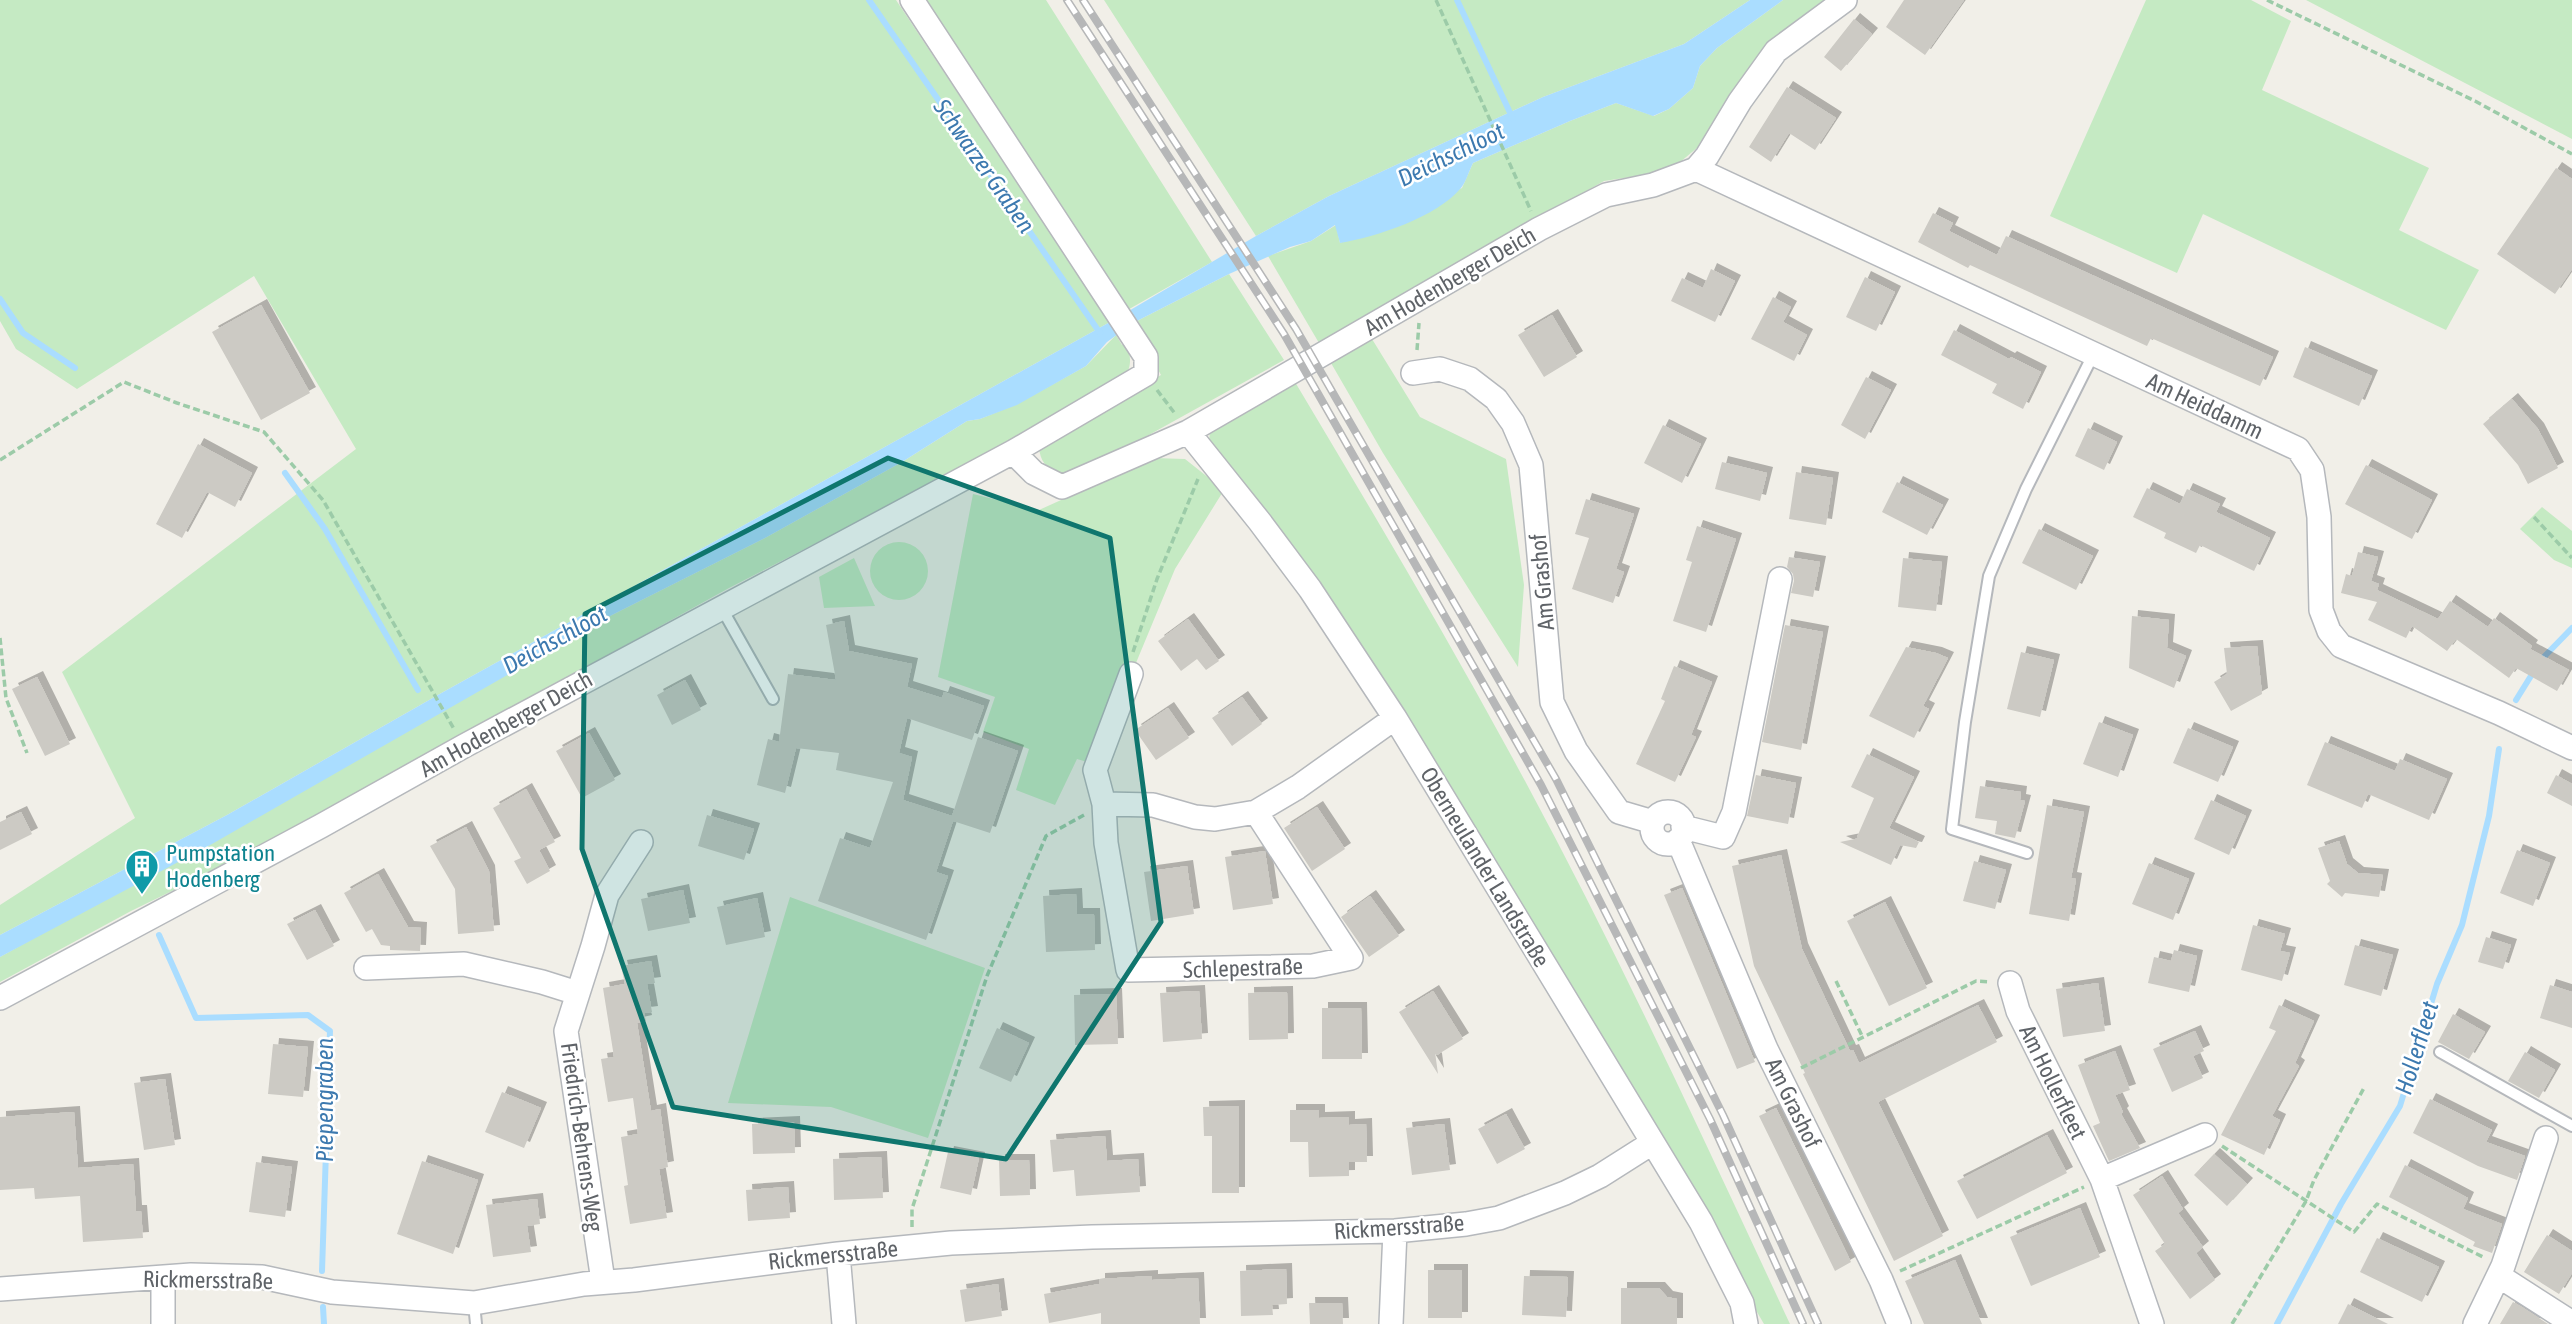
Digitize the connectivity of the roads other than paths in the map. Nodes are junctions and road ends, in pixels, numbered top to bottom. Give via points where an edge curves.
1 (912, 0) edge
2 (1845, 0) edge
3 (1696, 169) junction
4 (2093, 355) junction
5 (1413, 373) road end
6 (1188, 432) junction
7 (1013, 452) junction
8 (1780, 579) dead end
9 (721, 607) junction
10 (1131, 674) road end
11 (773, 699) dead end
12 (1395, 718) junction
13 (2572, 748) edge
14 (1104, 804) junction
15 (1256, 812) junction
16 (1681, 834) junction
17 (641, 842) dead end
18 (2027, 853) dead end
19 (366, 968) dead end
20 (2010, 982) road end
21 (577, 993) junction
22 (0, 998) edge
23 (2441, 1052) dead end
24 (2572, 1126) edge
25 (2205, 1135) road end
26 (2546, 1138) dead end
27 (1652, 1143) junction
28 (2102, 1179) junction
29 (1395, 1231) junction
30 (838, 1254) junction
31 (2501, 1271) junction
32 (163, 1277) junction
33 (603, 1281) junction
34 (0, 1289) edge
35 (475, 1314) edge
36 (2572, 1323) edge
37 (163, 1324) edge
38 (844, 1324) edge
39 (1391, 1324) edge
40 (1746, 1324) edge
41 (1899, 1324) edge
42 (2152, 1324) edge
43 (2475, 1324) edge

1 - 7 street, Am Hodenberger Deich via 1146,357 1146,374
2 - 3 street via 1776,51
3 - 4 street, Am Heiddamm
3 - 6 street, Am Hodenberger Deich via 1606,195 1539,229
4 - 13 street, Am Heiddamm via 2298,449 2312,470 2319,517 2321,610 2341,646
4 - 18 lane via 2026,489 1989,576 1965,722 1952,828
5 - 16 street, Am Grashof via 1440,369 1470,379 1496,399 1513,423 1531,465 1552,702 1576,751 1619,812 1653,822 1659,841 1672,844
6 - 7 street, Am Hodenberger Deich via 1062,487 1034,473
6 - 12 street, Oberneulander Landstraße via 1310,589
7 - 9 street, Am Hodenberger Deich
8 - 16 street, Am Grashof via 1734,812 1723,836
9 - 11 lane
9 - 22 street, Am Hodenberger Deich
10 - 14 street, Schlepestraße via 1095,770
12 - 15 street
12 - 27 street, Oberneulander Landstraße
14 - 15 street via 1153,805 1215,819
14 - 15 street, Schlepestraße via 1106,843 1128,970 1313,966 1351,958
16 - 41 street, Am Grashof via 1780,1078
17 - 21 street, Friedrich-Behrens-Weg via 607,895
19 - 21 street via 464,964
20 - 28 street, Am Hollerfleet via 2018,1012
21 - 33 street, Friedrich-Behrens-Weg via 566,1031
23 - 24 lane
25 - 28 street
26 - 31 street
27 - 29 street, Rickmersstraße via 1565,1193 1510,1214
27 - 40 street, Oberneulander Landstraße via 1701,1222 1742,1303
28 - 42 street, Am Hollerfleet
29 - 30 street, Rickmersstraße via 1092,1237
29 - 39 street
30 - 33 street, Rickmersstraße
30 - 38 street
31 - 36 street
31 - 43 street
32 - 34 street, Rickmersstraße
32 - 35 street, Rickmersstraße via 262,1276 332,1293
32 - 37 street
33 - 35 street, Rickmersstraße

